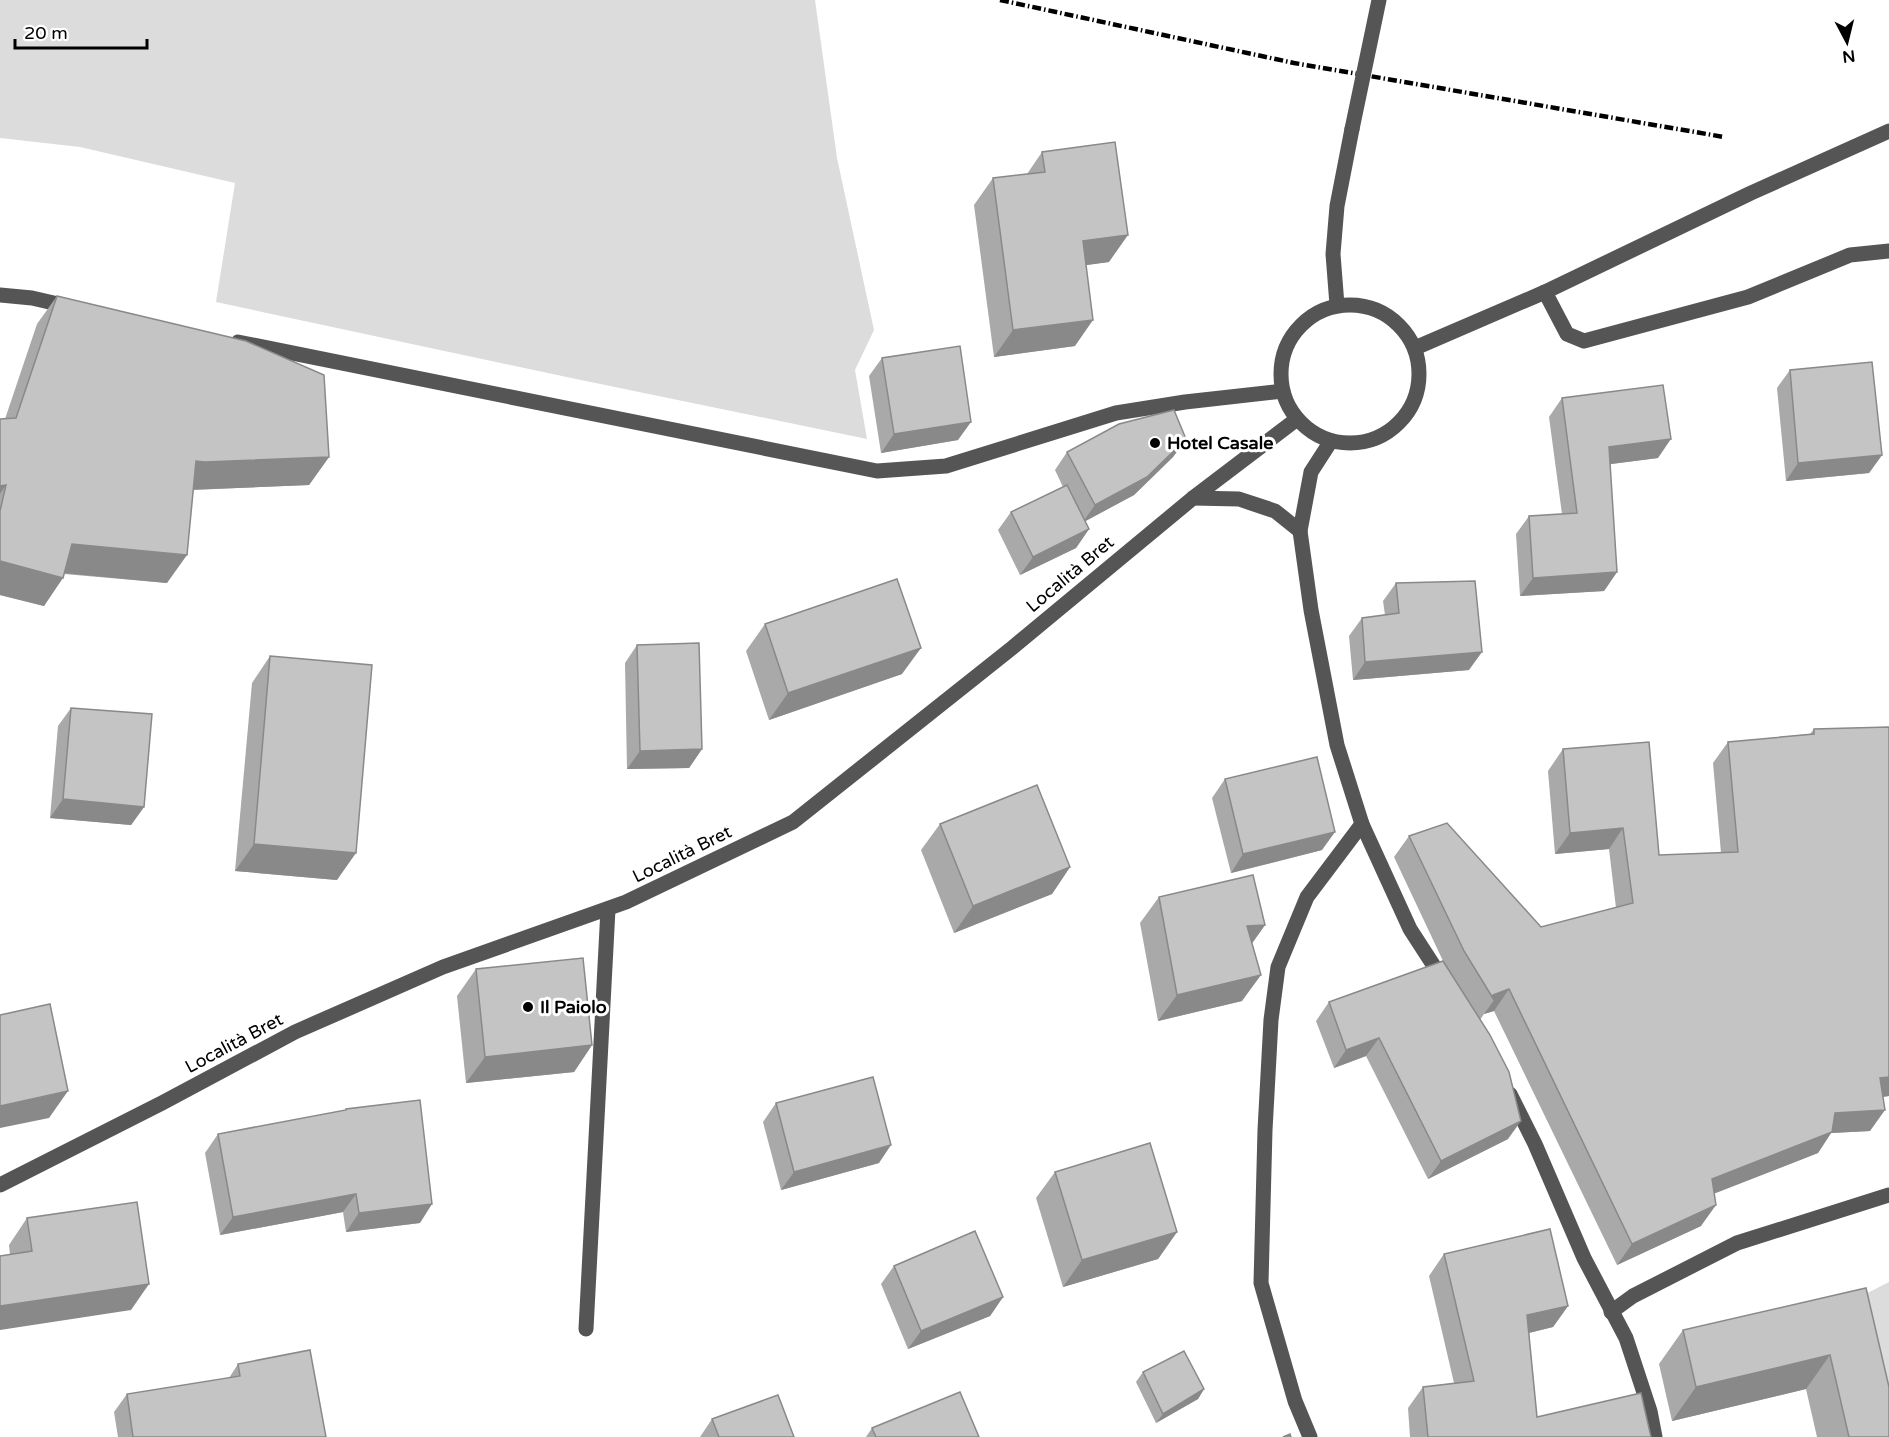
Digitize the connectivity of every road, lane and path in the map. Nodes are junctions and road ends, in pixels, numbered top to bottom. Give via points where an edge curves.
1 (1379, 0) edge
2 (1889, 130) edge
3 (1889, 251) edge
4 (1545, 292) junction
5 (0, 295) edge
6 (1337, 305) junction
7 (89, 311) edge
8 (226, 340) edge
9 (1415, 348) junction
10 (1283, 391) junction
11 (1297, 419) junction
12 (1330, 441) junction
13 (1193, 498) junction
14 (1300, 531) junction
15 (1362, 824) junction
16 (608, 909) junction
17 (1448, 989) edge
18 (1503, 1080) edge
19 (0, 1185) edge
20 (1889, 1195) edge
21 (1611, 1312) junction
22 (586, 1329) dead end
23 (1310, 1437) edge
24 (1655, 1437) edge

1 - 6 street, bridge via 1336,216 1333,254
2 - 4 street
3 - 4 street via 1850,255 1748,297 1584,341 1567,334
4 - 9 street
5 - 7 street
6 - 9 street via 1361,305 1384,313 1402,328
6 - 10 street via 1315,313 1297,328 1285,347 1280,366
8 - 10 street via 877,471 946,466 1116,413
9 - 12 street via 1420,370 1417,392 1408,412 1394,428 1374,440 1352,444
10 - 11 street
11 - 12 street
11 - 13 street, Località Bret
12 - 14 street via 1311,472
13 - 14 street via 1239,499 1275,511
13 - 16 street, Località Bret via 793,822
14 - 15 street via 1337,745
15 - 17 street via 1410,929
15 - 23 street via 1307,897 1278,967 1271,1020 1261,1283 1295,1401
16 - 19 street, Località Bret via 443,967 295,1032
16 - 22 street
18 - 21 street
20 - 21 street via 1737,1243 1633,1296
21 - 24 street via 1626,1338

